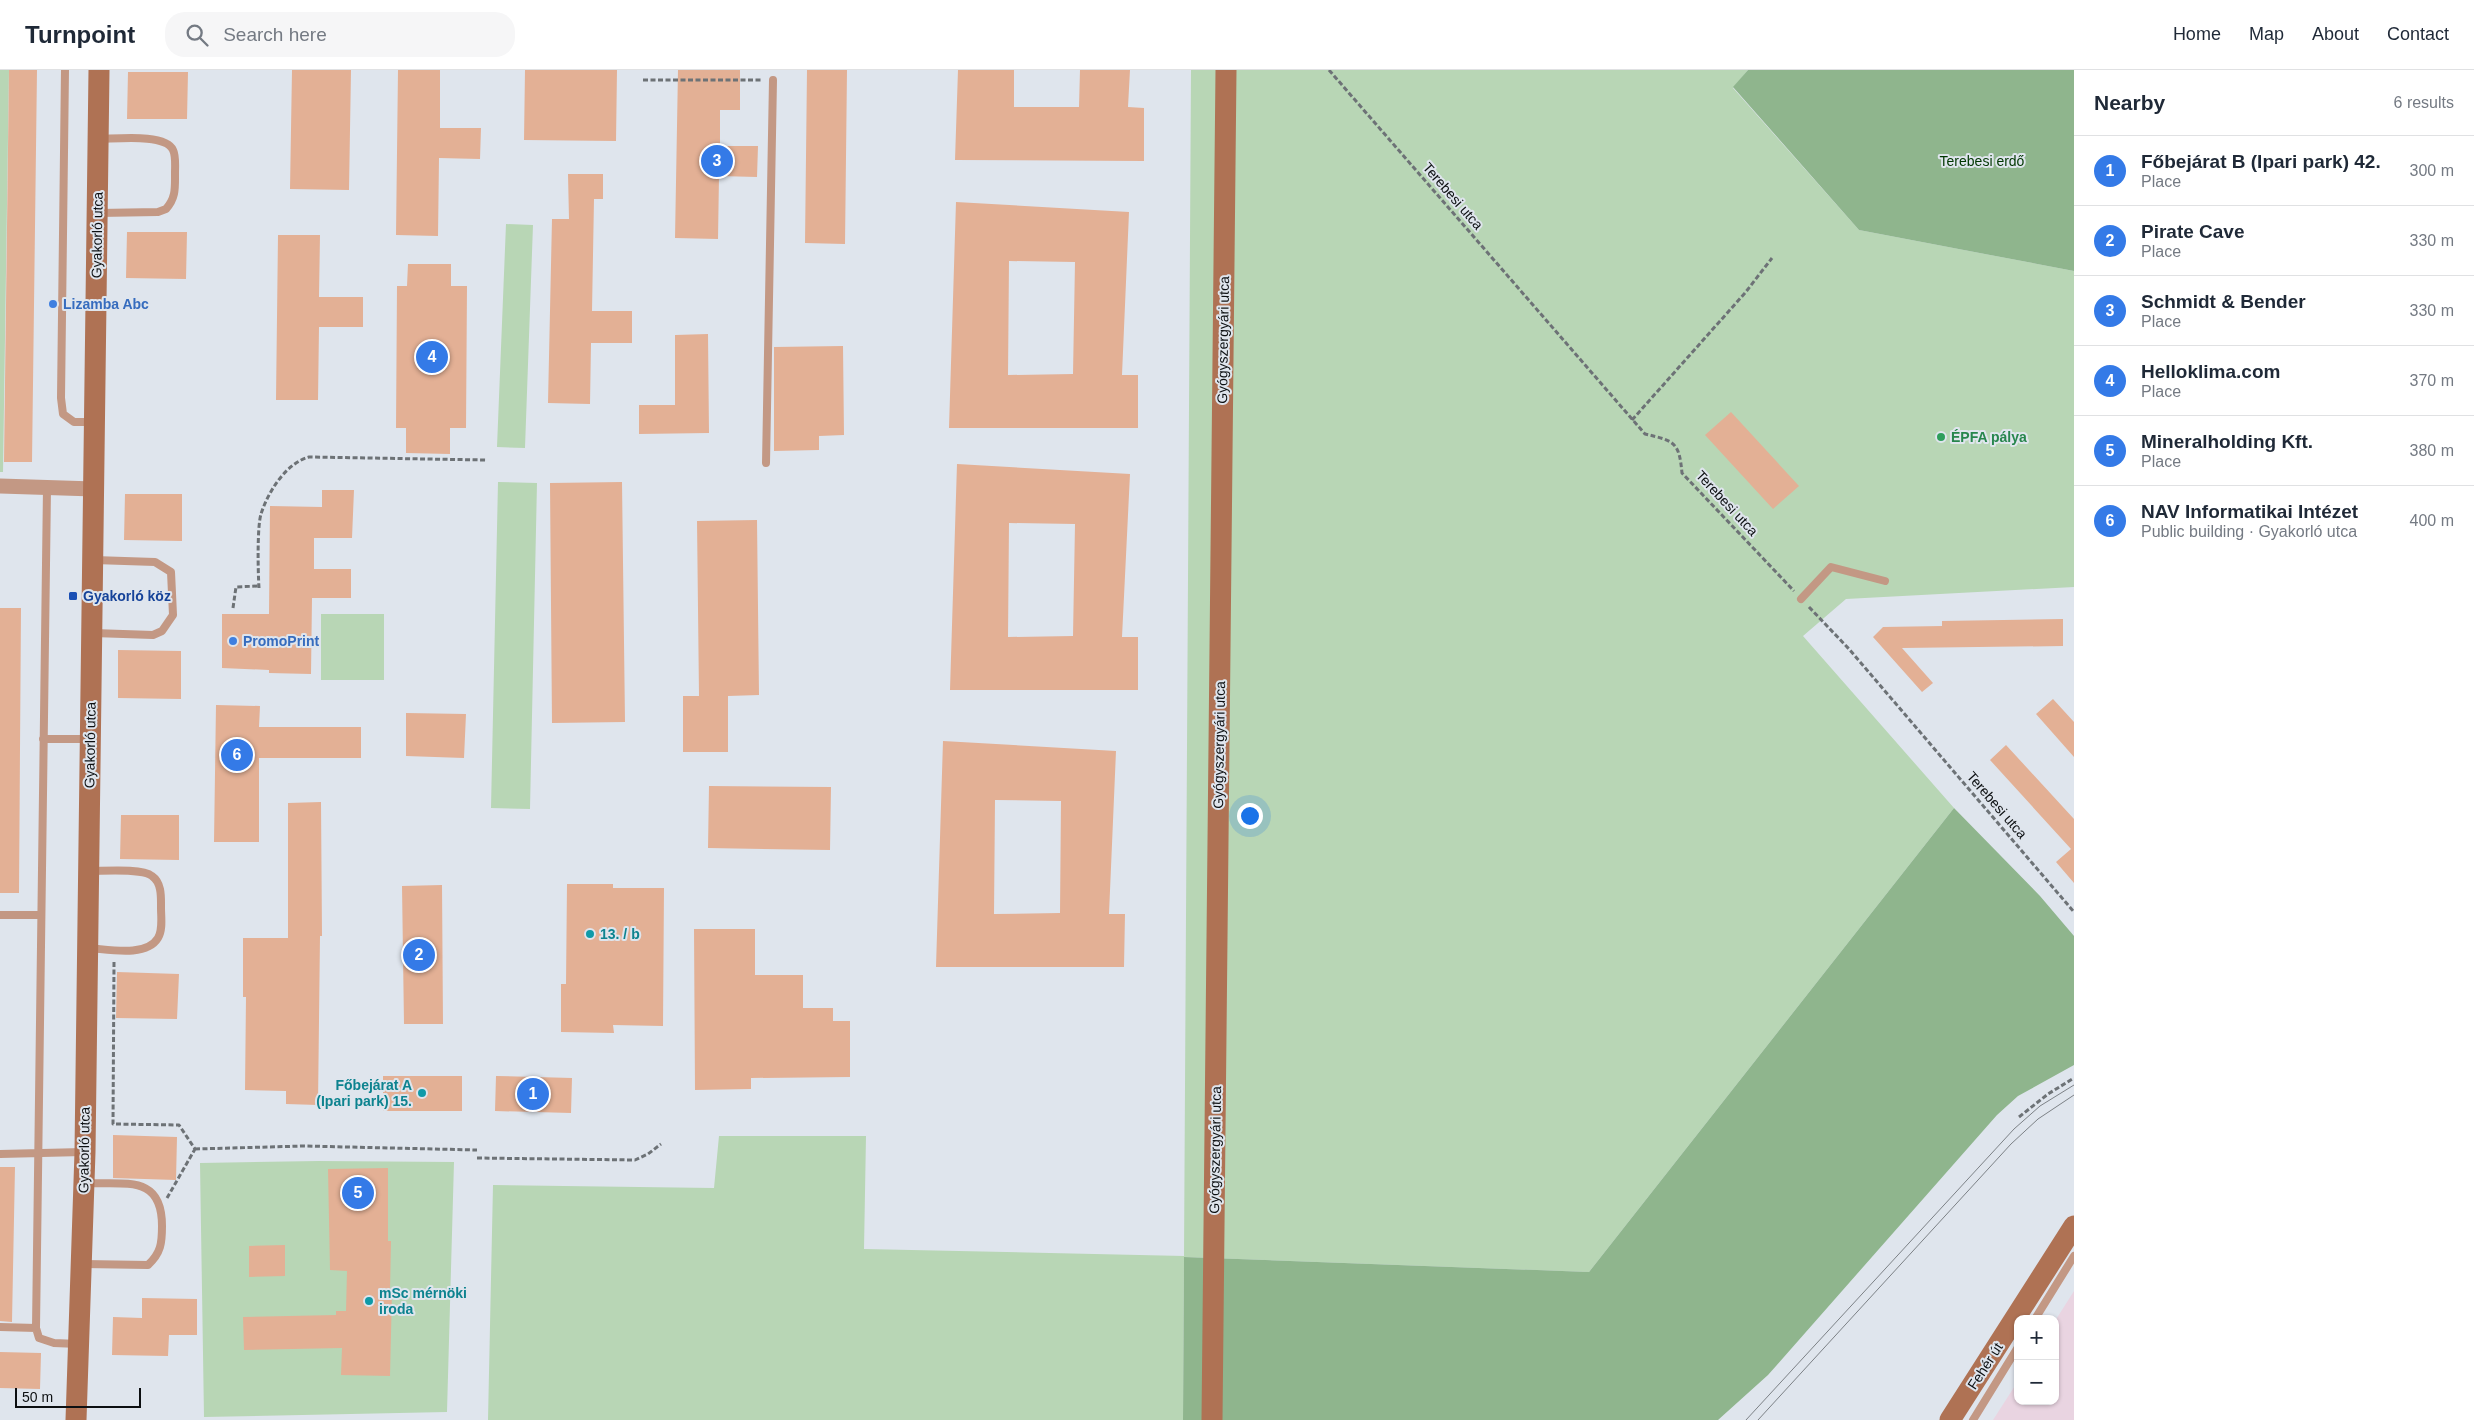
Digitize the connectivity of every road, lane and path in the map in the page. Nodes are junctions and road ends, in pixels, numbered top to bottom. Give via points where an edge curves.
1 (65, 70) edge
2 (98, 70) edge
3 (1226, 70) edge
4 (1329, 70) edge
5 (643, 80) dead end
6 (773, 80) joint
7 (98, 139) junction
8 (97, 213) junction
9 (1772, 258) dead end
10 (1632, 420) junction
11 (95, 422) junction
12 (486, 460) dead end
13 (766, 463) dead end
14 (0, 486) edge
15 (47, 488) junction
16 (94, 489) junction
17 (92, 560) junction
18 (1884, 581) dead end
19 (1801, 599) junction
20 (233, 608) dead end
21 (91, 633) junction
22 (43, 739) junction
23 (90, 739) junction
24 (87, 870) junction
25 (2074, 912) edge
26 (0, 915) edge
27 (41, 915) junction
28 (86, 948) junction
29 (114, 949) junction
30 (2074, 1078) edge
31 (2019, 1117) dead end
32 (661, 1144) dead end
33 (195, 1149) junction
34 (476, 1150) dead end
35 (84, 1152) junction
36 (0, 1154) edge
37 (38, 1154) junction
38 (477, 1158) dead end
39 (84, 1183) junction
40 (162, 1208) junction
41 (2074, 1226) edge
42 (2074, 1256) edge
43 (82, 1264) junction
44 (2036, 1287) junction
45 (2025, 1315) edge
46 (2037, 1315) edge
47 (0, 1327) edge
48 (36, 1328) junction
49 (2014, 1338) edge
50 (80, 1344) junction
51 (2014, 1353) edge
52 (76, 1420) edge
53 (1212, 1420) edge
54 (1950, 1420) edge
55 (1961, 1420) edge
56 (1973, 1420) edge

1 - 11 lane via 61,398 63,414 74,422
2 - 7 street, Gyakorló utca
3 - 53 street, Gyógyszergyári utca
4 - 10 path, Terebesi utca
5 - 6 path
6 - 13 lane
7 - 8 street, Gyakorló utca
7 - 8 lane via 156,139 166,142 173,149 175,194 166,210 158,212
8 - 11 street, Gyakorló utca
9 - 10 path
10 - 19 path, Terebesi utca via 1645,434 1667,439 1680,452 1682,473
11 - 16 street, Gyakorló utca
12 - 20 path via 309,456 298,460 279,482 261,516 258,587 236,587
14 - 15 street
15 - 16 street
15 - 22 lane
16 - 17 street, Gyakorló utca
17 - 21 street, Gyakorló utca
17 - 21 lane via 164,565 173,580 173,615 162,631 153,634
18 - 19 lane via 1831,567
19 - 25 path, Terebesi utca via 1849,649
21 - 23 street, Gyakorló utca
22 - 23 lane
22 - 27 lane
23 - 24 street, Gyakorló utca
24 - 28 street, Gyakorló utca
24 - 29 lane via 140,872 152,875 159,884 158,938 150,946 138,950
26 - 27 lane
27 - 37 lane
28 - 29 lane
28 - 35 street, Gyakorló utca
29 - 33 path via 113,1124 178,1125
30 - 31 path
32 - 38 path via 635,1160
33 - 34 path via 304,1146
33 - 40 path
35 - 37 lane
35 - 39 street, Gyakorló utca
36 - 37 lane
37 - 48 lane
39 - 40 lane via 140,1186 151,1190
39 - 43 street, Gyakorló utca
40 - 43 lane via 162,1245 148,1265
41 - 44 street, Fehér út
42 - 46 lane
43 - 50 street, Gyakorló utca
44 - 45 street, Fehér út
44 - 54 street, Fehér út
47 - 48 lane
48 - 50 lane via 40,1338 54,1343
49 - 55 street, Fehér út
50 - 52 street, Gyakorló utca
51 - 56 lane, Fehér út

